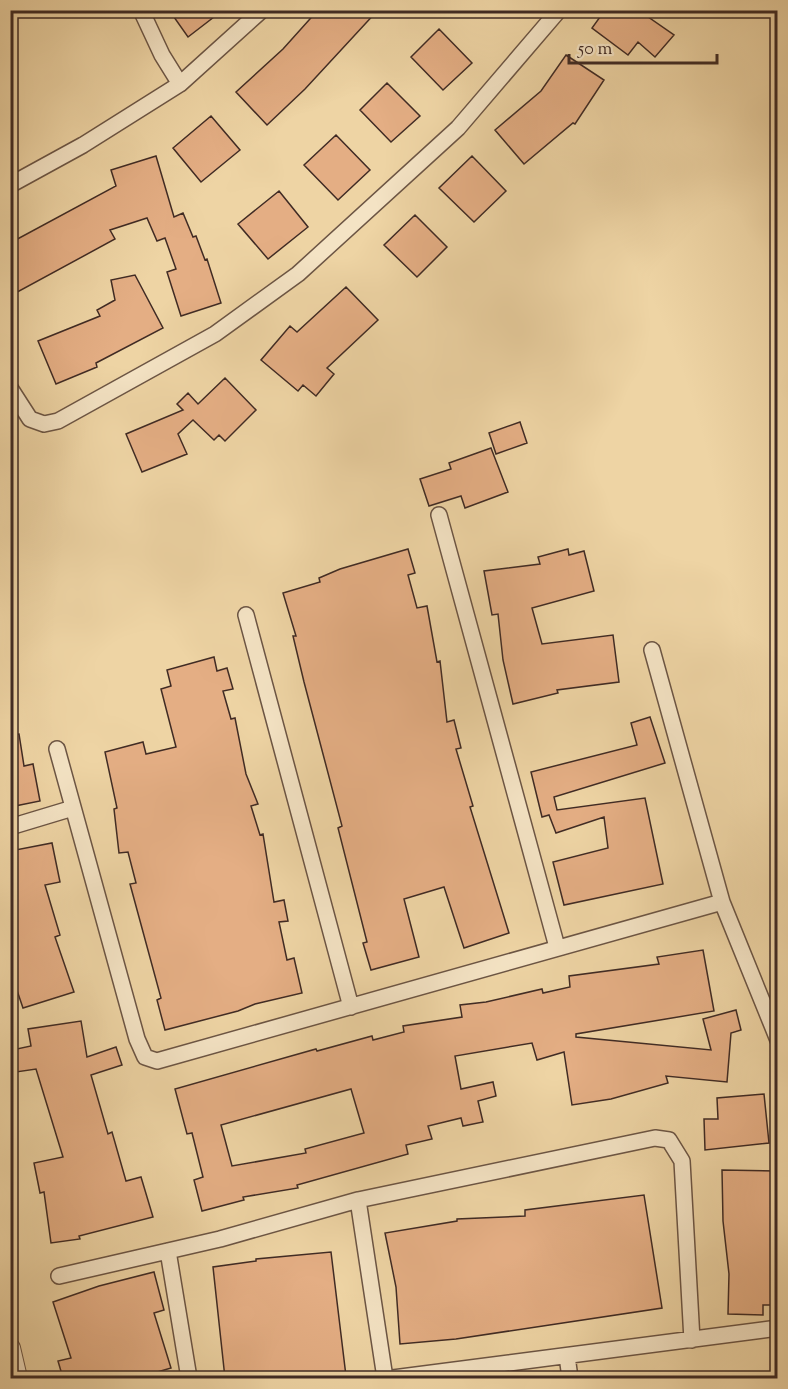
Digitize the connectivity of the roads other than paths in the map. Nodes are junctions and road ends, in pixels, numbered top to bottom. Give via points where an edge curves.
1 (141, 10) edge
2 (262, 10) edge
3 (559, 10) edge
4 (180, 84) junction
5 (10, 185) edge
6 (10, 388) edge
7 (439, 515) dead end
8 (246, 615) dead end
9 (652, 650) dead end
10 (57, 749) dead end
11 (73, 808) junction
12 (10, 827) edge
13 (722, 902) junction
14 (557, 947) junction
15 (351, 1007) junction
16 (777, 1040) edge
17 (358, 1200) junction
18 (168, 1251) junction
19 (59, 1276) dead end
20 (777, 1328) edge
21 (692, 1340) junction
22 (10, 1348) edge
23 (567, 1356) junction
24 (17, 1378) edge
25 (189, 1378) edge
26 (385, 1378) edge
27 (393, 1378) edge
28 (570, 1378) edge

1 - 4 street
2 - 4 street
3 - 6 street via 458,128 298,274 215,334 58,421 44,424 30,419
4 - 5 street
7 - 14 street
8 - 15 street
9 - 13 street
10 - 11 street
11 - 12 street
11 - 15 street via 145,1057 157,1061
13 - 14 street
13 - 16 street
14 - 15 street
17 - 18 street
17 - 21 street via 655,1138 669,1140 682,1161
17 - 26 street
18 - 19 street
18 - 25 street
20 - 21 street
21 - 23 street
22 - 24 street
23 - 27 street
23 - 28 street

